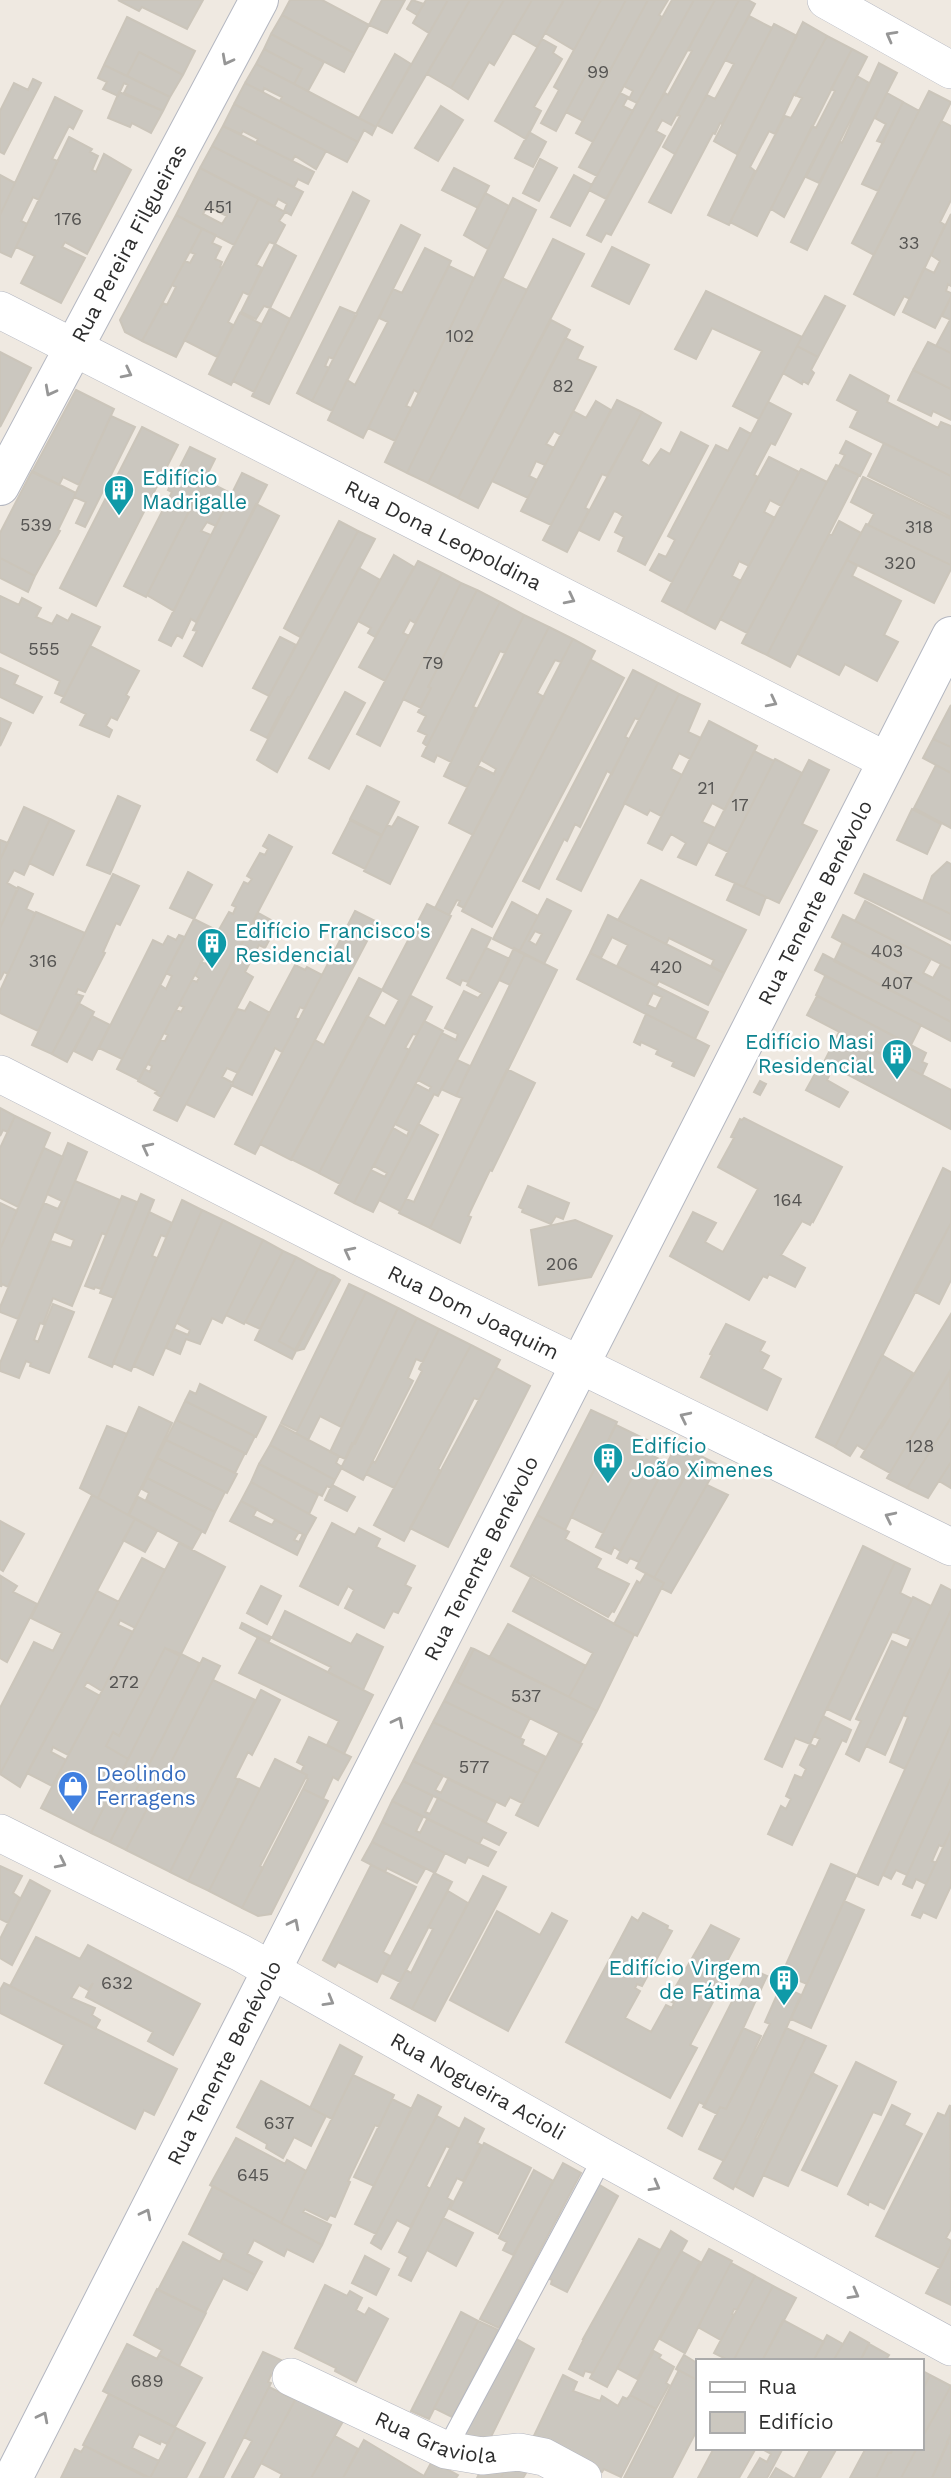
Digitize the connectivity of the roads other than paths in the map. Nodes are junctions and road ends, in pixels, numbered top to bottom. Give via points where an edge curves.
1 (259, 0) edge
2 (826, 0) edge
3 (951, 69) edge
4 (0, 310) edge
5 (73, 346) junction
6 (0, 486) edge
7 (951, 636) edge
8 (887, 761) junction
9 (0, 1074) edge
10 (580, 1367) junction
11 (951, 1547) edge
12 (0, 1833) edge
13 (271, 1970) junction
14 (603, 2157) junction
15 (951, 2347) edge
16 (291, 2377) dead end
17 (446, 2450) junction
18 (13, 2478) edge
19 (583, 2478) edge

1 -> 5 street, Rua Pereira Filgueiras
3 -> 2 street
4 - 5 street, Rua Dona Leopoldina
5 -> 6 street, Rua Pereira Filgueiras
5 -> 8 street, Rua Dona Leopoldina
7 - 8 street, Rua Tenente Benévolo
8 - 10 street, Rua Tenente Benévolo
10 -> 9 street, Rua Dom Joaquim
11 -> 10 street, Rua Dom Joaquim
13 -> 10 street, Rua Tenente Benévolo
12 -> 13 street, Rua Nogueira Acioli
13 -> 14 street, Rua Nogueira Acioli
18 -> 13 street, Rua Tenente Benévolo
14 -> 15 street, Rua Nogueira Acioli
14 - 17 lane
16 - 17 street, Rua Graviola
17 - 19 street, Rua Graviola via 482,2456 519,2452 544,2458

